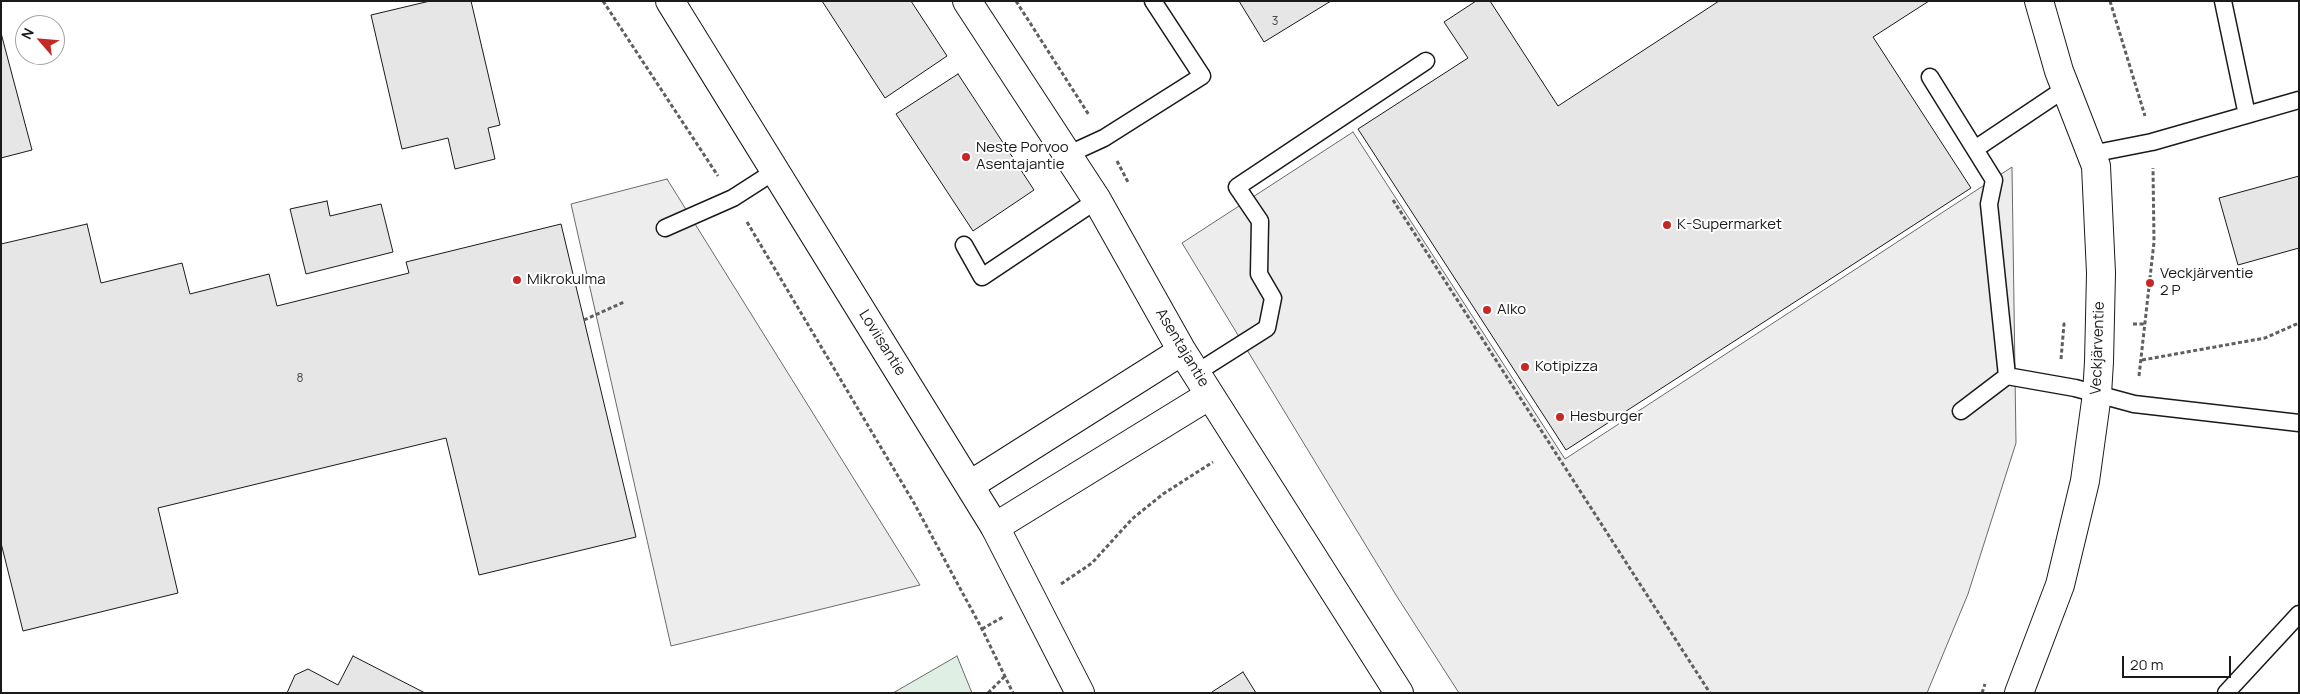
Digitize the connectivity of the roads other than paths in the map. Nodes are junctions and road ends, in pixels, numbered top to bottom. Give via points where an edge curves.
1 (670, 1) edge
2 (967, 1) edge
3 (1153, 1) edge
4 (2038, 1) edge
5 (2222, 1) edge
6 (1426, 61) dead end
7 (1930, 77) dead end
8 (2066, 88) junction
9 (2299, 100) edge
10 (2247, 115) junction
11 (1975, 149) junction
12 (2091, 154) junction
13 (1067, 155) junction
14 (775, 171) junction
15 (1097, 200) junction
16 (665, 228) dead end
17 (964, 245) dead end
18 (1196, 373) junction
19 (2008, 376) junction
20 (2097, 394) junction
21 (1961, 411) dead end
22 (2299, 423) edge
23 (970, 485) junction
24 (994, 526) junction
25 (2299, 614) edge
26 (1080, 693) edge
27 (1399, 693) edge
28 (2019, 693) edge
29 (2226, 693) edge

1 - 14 main road, Loviisantie
2 - 13 main road, Asentajantie
3 - 13 lane via 1202,76 1104,138
4 - 8 main road, Veckjärventie
5 - 10 lane
6 - 18 lane via 1237,187 1260,222 1259,274 1273,298 1266,328
7 - 11 lane
8 - 11 lane
8 - 12 main road, Veckjärventie
9 - 10 lane
10 - 12 lane via 2152,142
11 - 19 lane via 1994,180 1989,204
12 - 20 main road, Veckjärventie via 2096,166 2100,273
13 - 15 main road, Asentajantie
14 - 16 lane via 732,198
14 - 23 main road, Loviisantie
15 - 17 lane via 982,277
15 - 18 main road, Asentajantie
18 - 23 main road
18 - 24 main road
18 - 27 main road, Asentajantie
19 - 20 lane
19 - 21 lane
20 - 22 lane via 2134,404
20 - 28 main road, Veckjärventie via 2085,481 2060,585
23 - 24 main road, Loviisantie
24 - 26 main road, Loviisantie
25 - 29 lane

